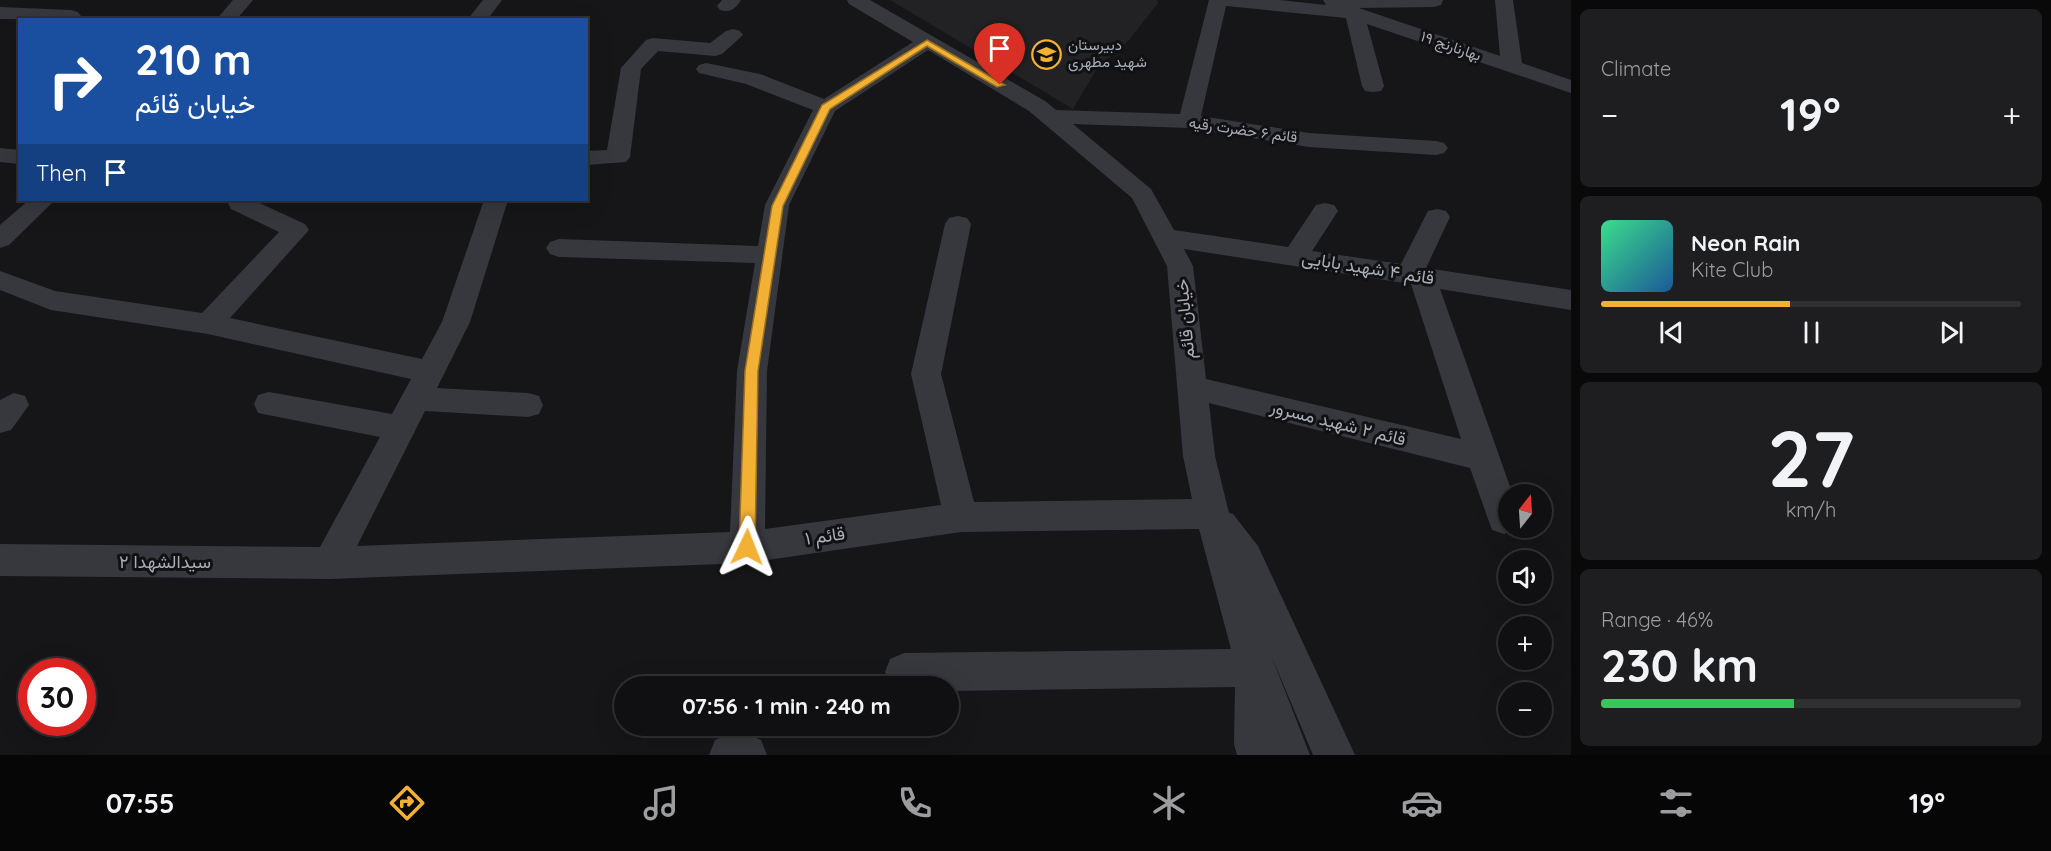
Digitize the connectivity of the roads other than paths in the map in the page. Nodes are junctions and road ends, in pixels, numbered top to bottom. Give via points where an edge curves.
1 (244, 0) edge
2 (493, 0) edge
3 (856, 0) edge
4 (1219, 0) edge
5 (1504, 0) edge
6 (1334, 1) edge
7 (1434, 1) edge
8 (0, 13) edge
9 (1354, 13) junction
10 (71, 16) dead end
11 (227, 18) edge
12 (478, 18) edge
13 (732, 35) dead end
14 (927, 42) junction
15 (1512, 67) junction
16 (706, 69) dead end
17 (1373, 86) dead end
18 (1571, 87) edge
19 (826, 107) junction
20 (1050, 117) junction
21 (1189, 121) junction
22 (1436, 148) dead end
23 (0, 155) edge
24 (18, 157) edge
25 (588, 158) edge
26 (42, 201) edge
27 (496, 201) edge
28 (240, 203) dead end
29 (1325, 211) dead end
30 (1437, 217) dead end
31 (958, 224) dead end
32 (1165, 237) junction
33 (0, 239) edge
34 (560, 248) dead end
35 (770, 255) junction
36 (1295, 257) junction
37 (1416, 276) junction
38 (0, 279) edge
39 (1571, 300) edge
40 (208, 324) junction
41 (430, 372) junction
42 (1192, 387) junction
43 (416, 399) junction
44 (269, 404) dead end
45 (528, 405) dead end
46 (401, 428) junction
47 (1484, 458) junction
48 (1498, 501) edge
49 (1212, 514) junction
50 (961, 517) junction
51 (747, 547) junction
52 (330, 563) junction
53 (5, 568) edge
54 (1255, 668) junction
55 (904, 672) dead end
56 (730, 755) edge
57 (746, 755) edge
58 (1258, 755) edge
59 (1288, 755) edge
60 (1334, 755) edge

1 - 11 street
2 - 12 street
3 - 14 street, خیابان قائم
4 - 9 street
4 - 21 street
5 - 15 street
6 - 7 street
6 - 9 street, بهارنارنج ۱۹
8 - 10 street
9 - 15 street, بهارنارنج ۱۹
9 - 17 street
13 - 25 street via 716,50 653,44 631,68 618,157
14 - 19 street
14 - 20 street, خیابان قائم
15 - 18 street, بهارنارنج ۱۹
16 - 19 street via 752,79
19 - 35 street via 777,206
20 - 21 street, قائم ۶ حضرت رقیه
20 - 32 street, خیابان قائم via 1142,194
21 - 22 street, قائم ۶ حضرت رقیه via 1309,140
23 - 24 street
26 - 33 street
27 - 41 street via 456,322
28 - 40 street via 296,230
29 - 36 street
30 - 37 street
31 - 50 street via 926,374
32 - 36 street, قائم ۴ شهید بابایی
32 - 42 street, خیابان قائم via 1180,266
34 - 35 street
35 - 51 street via 752,371
36 - 37 street, قائم ۴ شهید بابایی
37 - 39 street, قائم ۴ شهید بابایی
37 - 47 street
38 - 40 street via 51,300
40 - 41 street
41 - 43 street
42 - 47 street, قائم ۲ شهید مسرور
42 - 49 street, خیابان قائم via 1199,456
43 - 45 street
43 - 46 street
44 - 46 street
46 - 52 street
47 - 48 street
49 - 50 street, قائم ۱
49 - 54 street, خیابان قائم
49 - 60 street via 1246,557
50 - 51 street, قائم ۱
51 - 52 street, قائم ۱
52 - 53 street, سیدالشهدا ۲
54 - 55 street
54 - 58 street, خیابان قائم via 1254,744
54 - 59 street
56 - 57 street

